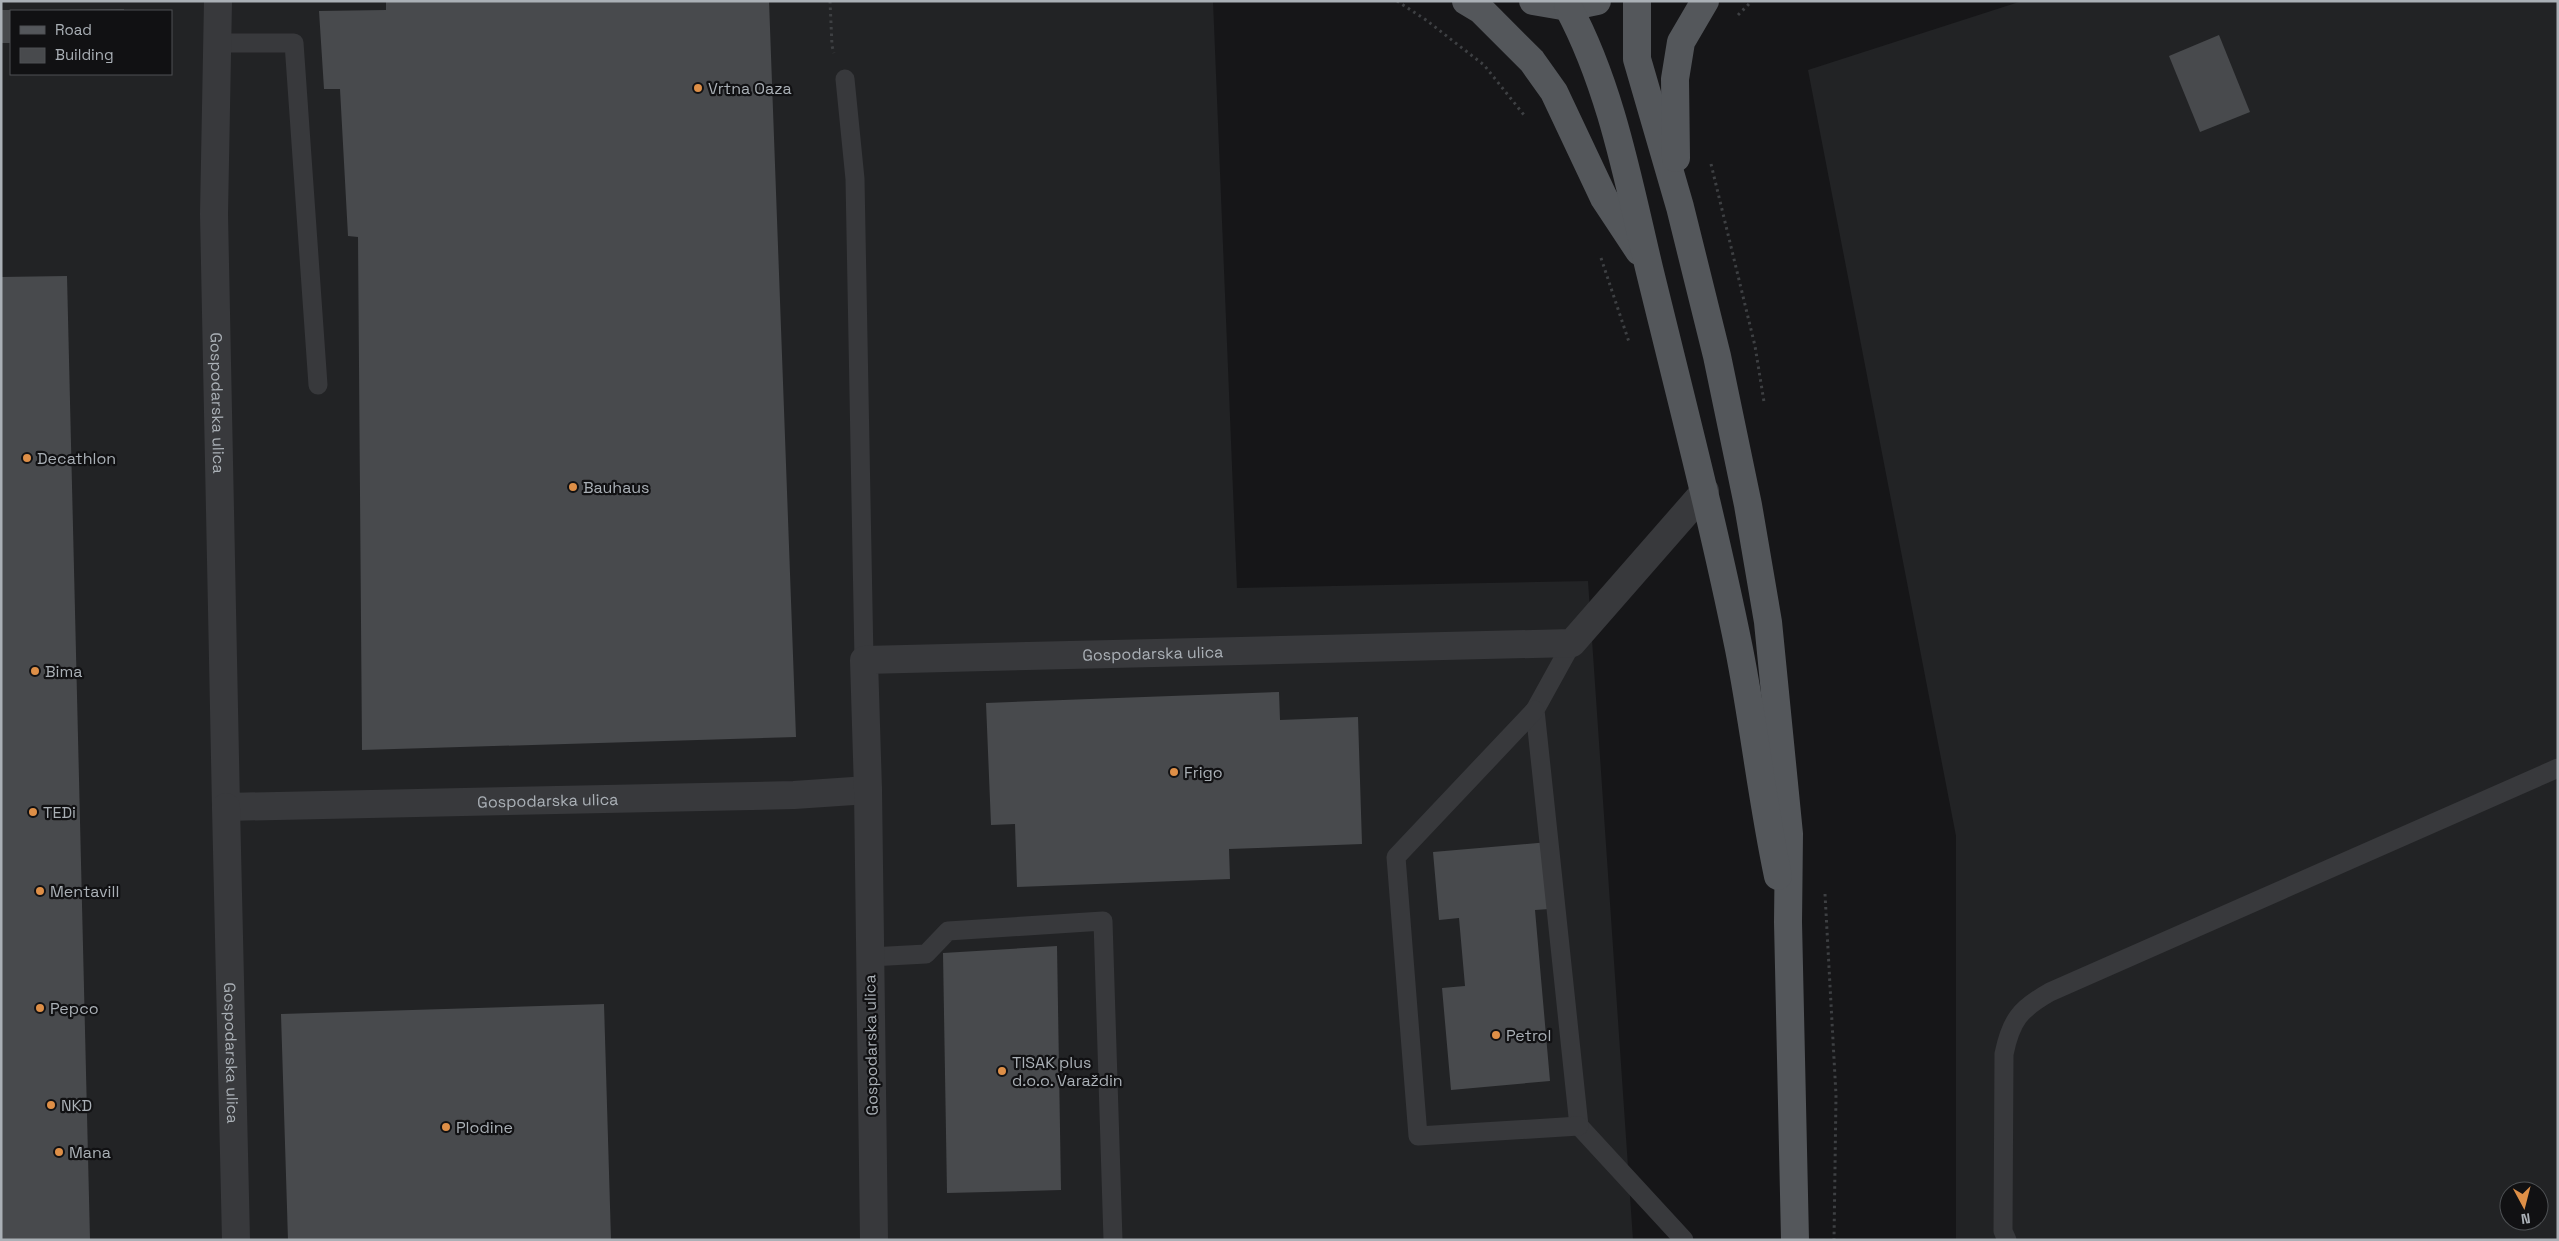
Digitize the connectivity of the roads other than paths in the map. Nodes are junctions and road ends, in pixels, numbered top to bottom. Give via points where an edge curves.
1 (218, 1) edge
2 (1466, 1) edge
3 (1533, 1) edge
4 (1597, 1) edge
5 (1637, 1) edge
6 (1704, 1) edge
7 (1568, 7) junction
8 (217, 43) junction
9 (845, 79) road end
10 (1680, 207) junction
11 (1649, 267) junction
12 (318, 384) dead end
13 (1705, 491) junction
14 (1572, 643) junction
15 (864, 660) junction
16 (1535, 710) junction
17 (2558, 768) edge
18 (868, 790) junction
19 (226, 807) junction
20 (1788, 922) junction
21 (870, 957) junction
22 (1579, 1126) junction
23 (236, 1240) edge
24 (874, 1240) edge
25 (1113, 1240) edge
26 (1684, 1240) edge
27 (1795, 1240) edge
28 (2007, 1240) edge

1 - 8 street, Gospodarska ulica
2 - 11 main road via 1481,10 1532,61 1554,92 1604,198
3 - 7 main road
4 - 7 main road
5 - 10 main road via 1638,59
6 - 10 main road via 1681,42 1676,79 1675,142
7 - 11 main road via 1598,71
8 - 12 lane via 294,43
8 - 19 street, Gospodarska ulica via 214,214
9 - 15 lane via 855,180
10 - 20 main road via 1717,356 1768,622 1789,834
11 - 13 main road
13 - 14 street
13 - 20 main road via 1740,651 1769,836
14 - 15 street, Gospodarska ulica
14 - 16 lane
15 - 18 street, Gospodarska ulica
16 - 22 lane
16 - 22 lane via 1396,857 1418,1136
17 - 28 lane via 2050,992 2019,1014 2010,1028 2004,1054 2004,1231
18 - 19 street, Gospodarska ulica via 794,795
18 - 21 street, Gospodarska ulica
19 - 23 street, Gospodarska ulica
20 - 27 main road
21 - 24 street, Gospodarska ulica
21 - 25 lane via 926,954 948,930 1103,921
22 - 26 lane

